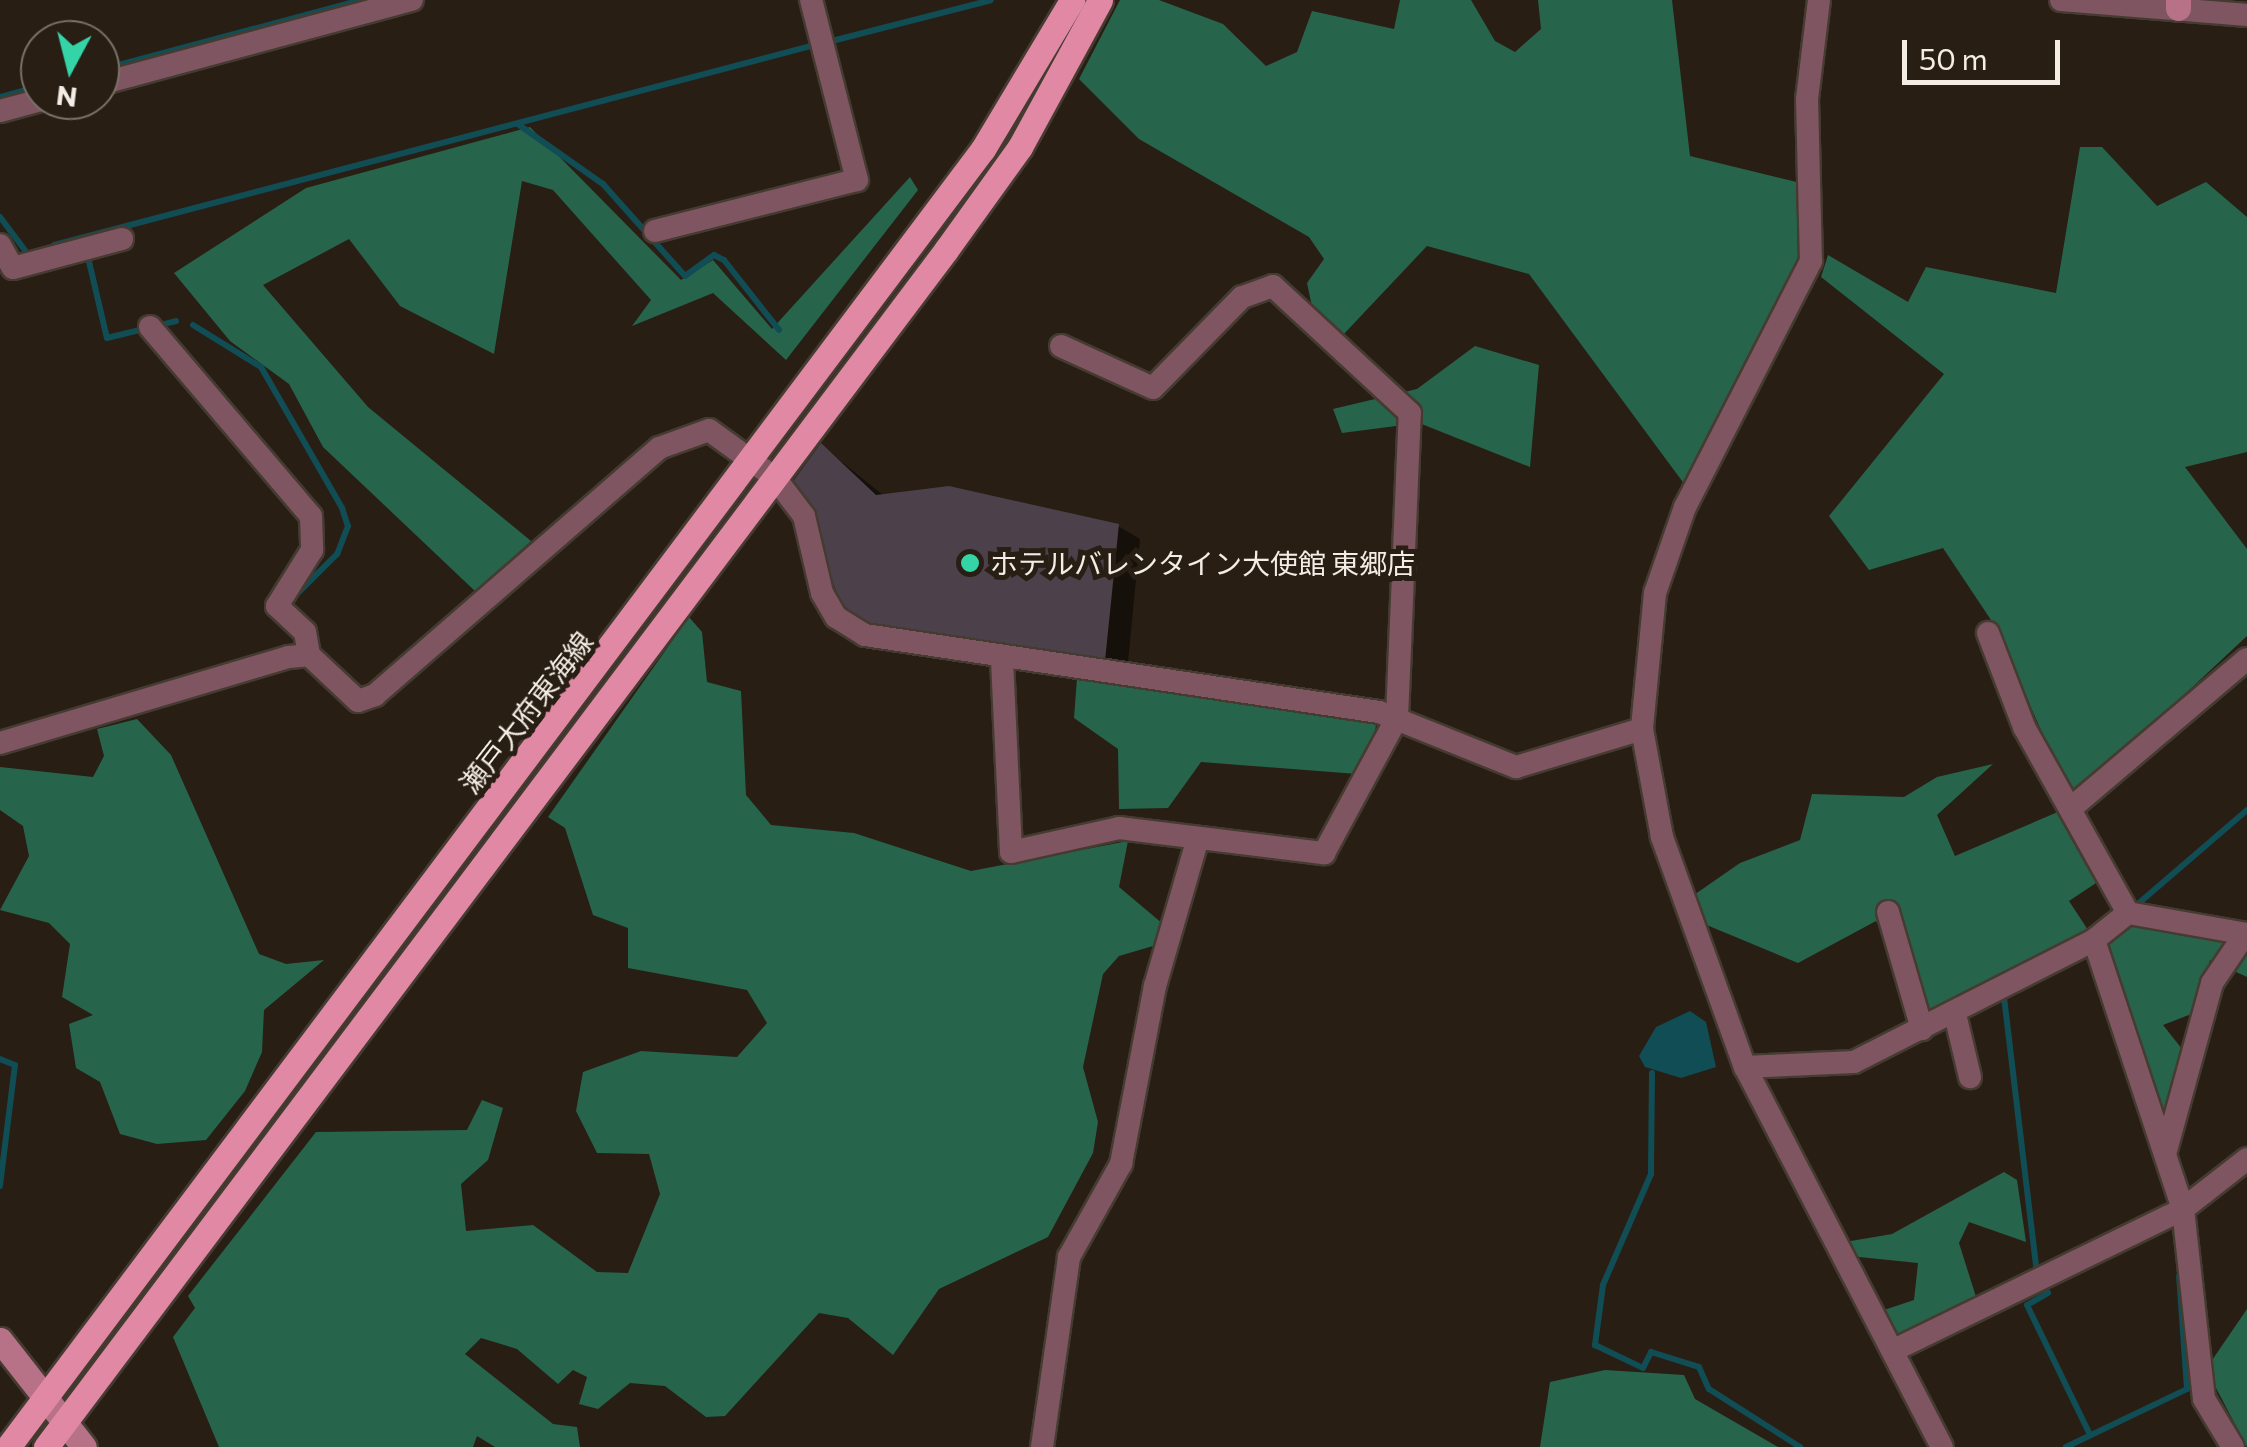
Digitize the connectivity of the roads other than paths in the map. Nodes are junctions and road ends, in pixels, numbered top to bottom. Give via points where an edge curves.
1 (412, 0) edge
2 (811, 0) edge
3 (1072, 0) edge
4 (1100, 0) edge
5 (1819, 0) edge
6 (2061, 0) edge
7 (2178, 4) edge
8 (337, 10) edge
9 (2247, 14) edge
10 (120, 78) edge
11 (655, 232) dead end
12 (122, 240) dead end
13 (0, 245) edge
14 (150, 327) dead end
15 (1061, 346) dead end
16 (754, 461) junction
17 (775, 478) junction
18 (1988, 632) dead end
19 (309, 655) junction
20 (1002, 660) junction
21 (2247, 660) edge
22 (1396, 718) junction
23 (1642, 729) junction
24 (0, 743) edge
25 (2070, 809) junction
26 (1198, 838) junction
27 (1888, 912) dead end
28 (2128, 913) junction
29 (2246, 934) edge
30 (2094, 940) junction
31 (1955, 1014) junction
32 (1922, 1030) junction
33 (1745, 1067) junction
34 (1970, 1077) dead end
35 (2164, 1154) junction
36 (2245, 1164) edge
37 (2183, 1209) junction
38 (0, 1340) edge
39 (1894, 1350) junction
40 (45, 1399) junction
41 (64, 1425) junction
42 (8, 1447) edge
43 (46, 1447) edge
44 (84, 1447) edge
45 (1042, 1447) edge
46 (1942, 1447) edge
47 (2232, 1447) edge

1 - 8 street
2 - 11 street via 857,180
3 - 16 main road, 瀬戸大府東海線 via 983,149
4 - 17 main road, 瀬戸大府東海線 via 1020,148
5 - 23 street via 1807,99 1810,261 1685,507 1655,594
6 - 7 street
7 - 9 street
8 - 10 street
12 - 13 street via 14,268
14 - 19 street via 311,516 312,550 277,606 305,632
15 - 22 street via 1153,388 1242,297 1272,286 1410,413
16 - 17 street
16 - 19 street via 708,430 659,448 374,695 358,701 340,690
16 - 40 main road, 瀬戸大府東海線
17 - 20 street via 804,516 836,616 866,635
17 - 41 main road, 瀬戸大府東海線
18 - 25 street via 2024,727
19 - 24 street
20 - 22 street
20 - 26 street via 1012,852 1100,829
21 - 25 street
22 - 23 street via 1516,767
22 - 26 street via 1324,853
23 - 33 street via 1662,837
25 - 28 street
26 - 45 street via 1155,986 1121,1164 1068,1257
27 - 32 street
28 - 29 street
28 - 30 street
29 - 35 street via 2212,982
30 - 31 street
30 - 35 street
31 - 32 street
31 - 34 street
32 - 33 street via 1854,1062
33 - 39 street
35 - 37 street
36 - 37 street
37 - 39 street
37 - 47 street via 2196,1368
38 - 40 street
39 - 46 street
40 - 41 street
40 - 42 main road, 瀬戸大府東海線
41 - 43 main road, 瀬戸大府東海線
41 - 44 street

